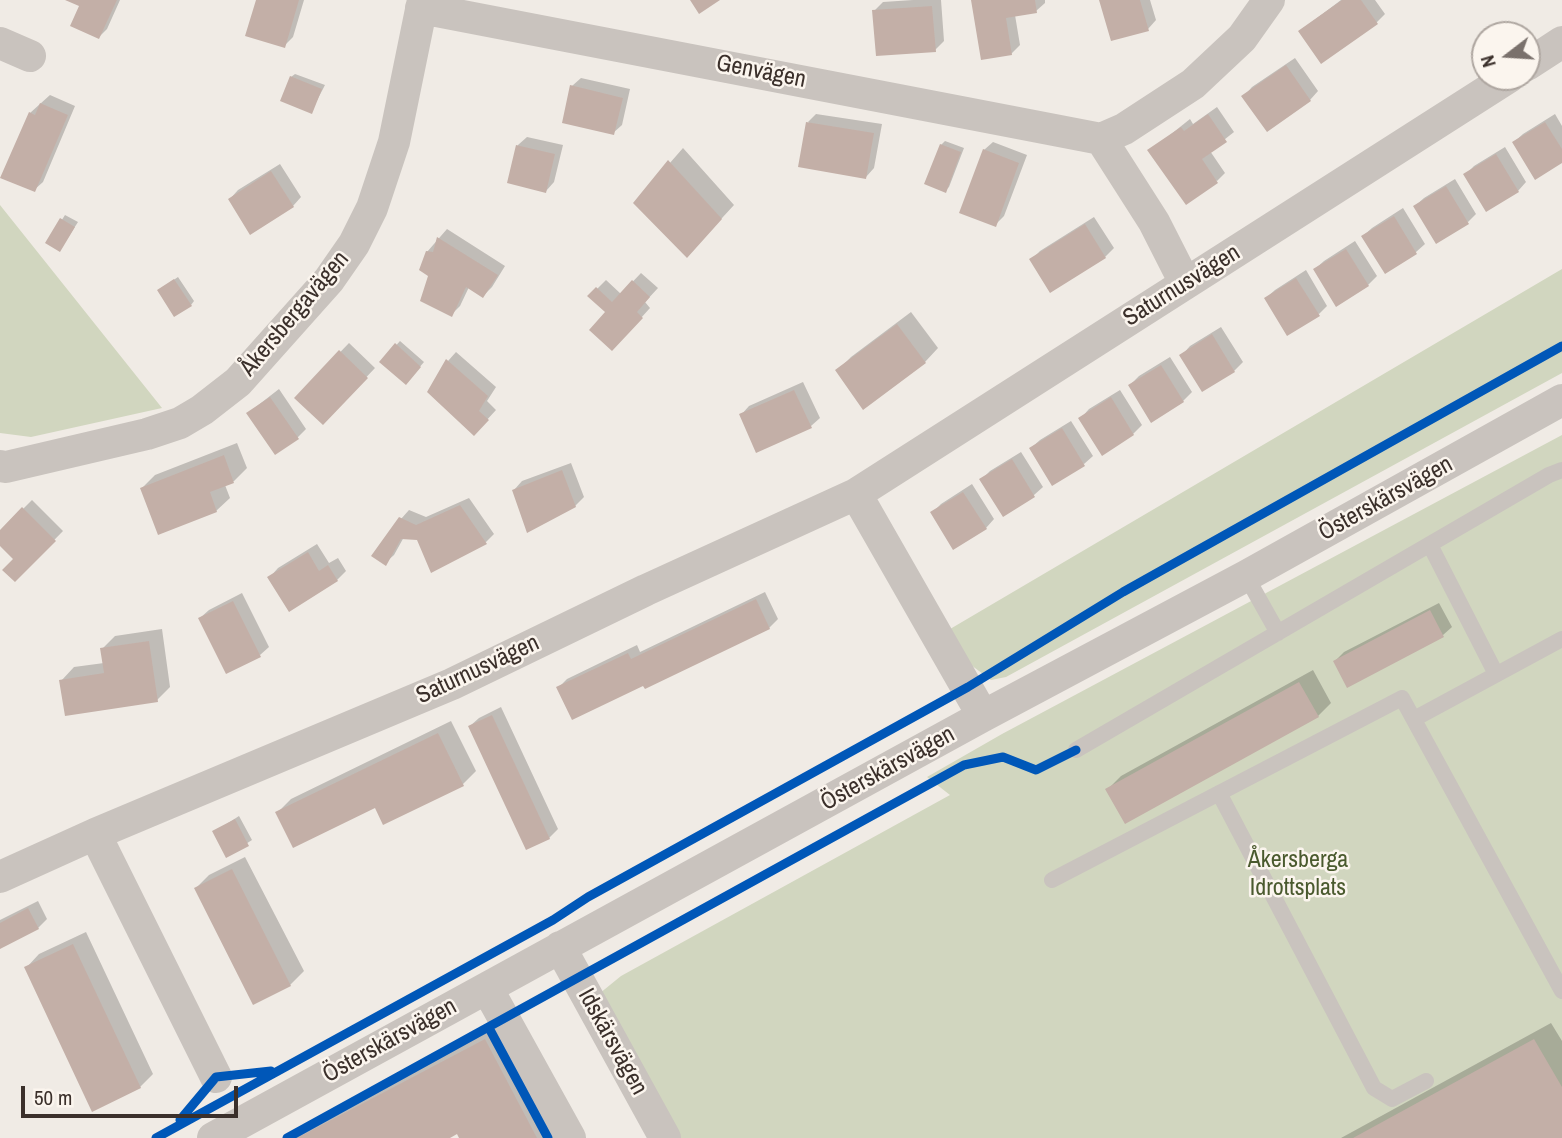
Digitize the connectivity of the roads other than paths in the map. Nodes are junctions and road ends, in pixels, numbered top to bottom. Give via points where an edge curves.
1 (1269, 0) edge
2 (422, 4) edge
3 (0, 43) edge
4 (1562, 43) edge
5 (30, 56) dead end
6 (1541, 56) edge
7 (1487, 91) edge
8 (1101, 139) junction
9 (1185, 283) junction
10 (1562, 400) edge
11 (0, 466) edge
12 (1562, 470) edge
13 (856, 494) junction
14 (1430, 545) junction
15 (1246, 576) junction
16 (1278, 633) junction
17 (1562, 639) edge
18 (1496, 674) junction
19 (983, 716) junction
20 (1414, 719) junction
21 (1076, 751) dead end
22 (1219, 793) junction
23 (95, 834) junction
24 (0, 877) edge
25 (1052, 880) dead end
26 (560, 947) junction
27 (488, 988) junction
28 (1562, 991) edge
29 (216, 1077) dead end
30 (1426, 1081) dead end
31 (256, 1128) edge
32 (213, 1138) edge
33 (570, 1138) edge
34 (665, 1138) edge

1 - 8 street via 1242,38 1193,84
2 - 8 street, Genvägen
2 - 11 street, Åkersbergavägen via 394,142 372,208 329,280 238,382 202,411 147,434
3 - 5 street
4 - 6 street
7 - 9 street, Saturnusvägen
8 - 9 street via 1154,222
9 - 13 street, Saturnusvägen
10 - 15 street, Österskärsvägen
12 - 14 lane
13 - 19 street
13 - 23 street, Saturnusvägen via 452,684
14 - 16 lane
14 - 18 lane
15 - 16 lane
15 - 19 street, Österskärsvägen
16 - 21 lane
17 - 18 lane
18 - 20 lane
19 - 26 street, Österskärsvägen
20 - 22 lane via 1402,698
20 - 28 lane
22 - 25 lane
22 - 30 lane via 1374,1088 1392,1099
23 - 24 street, Saturnusvägen
23 - 29 street
26 - 27 street, Österskärsvägen
26 - 34 street, Idskärsvägen
27 - 31 street, Österskärsvägen
27 - 33 street
31 - 32 street, Österskärsvägen

